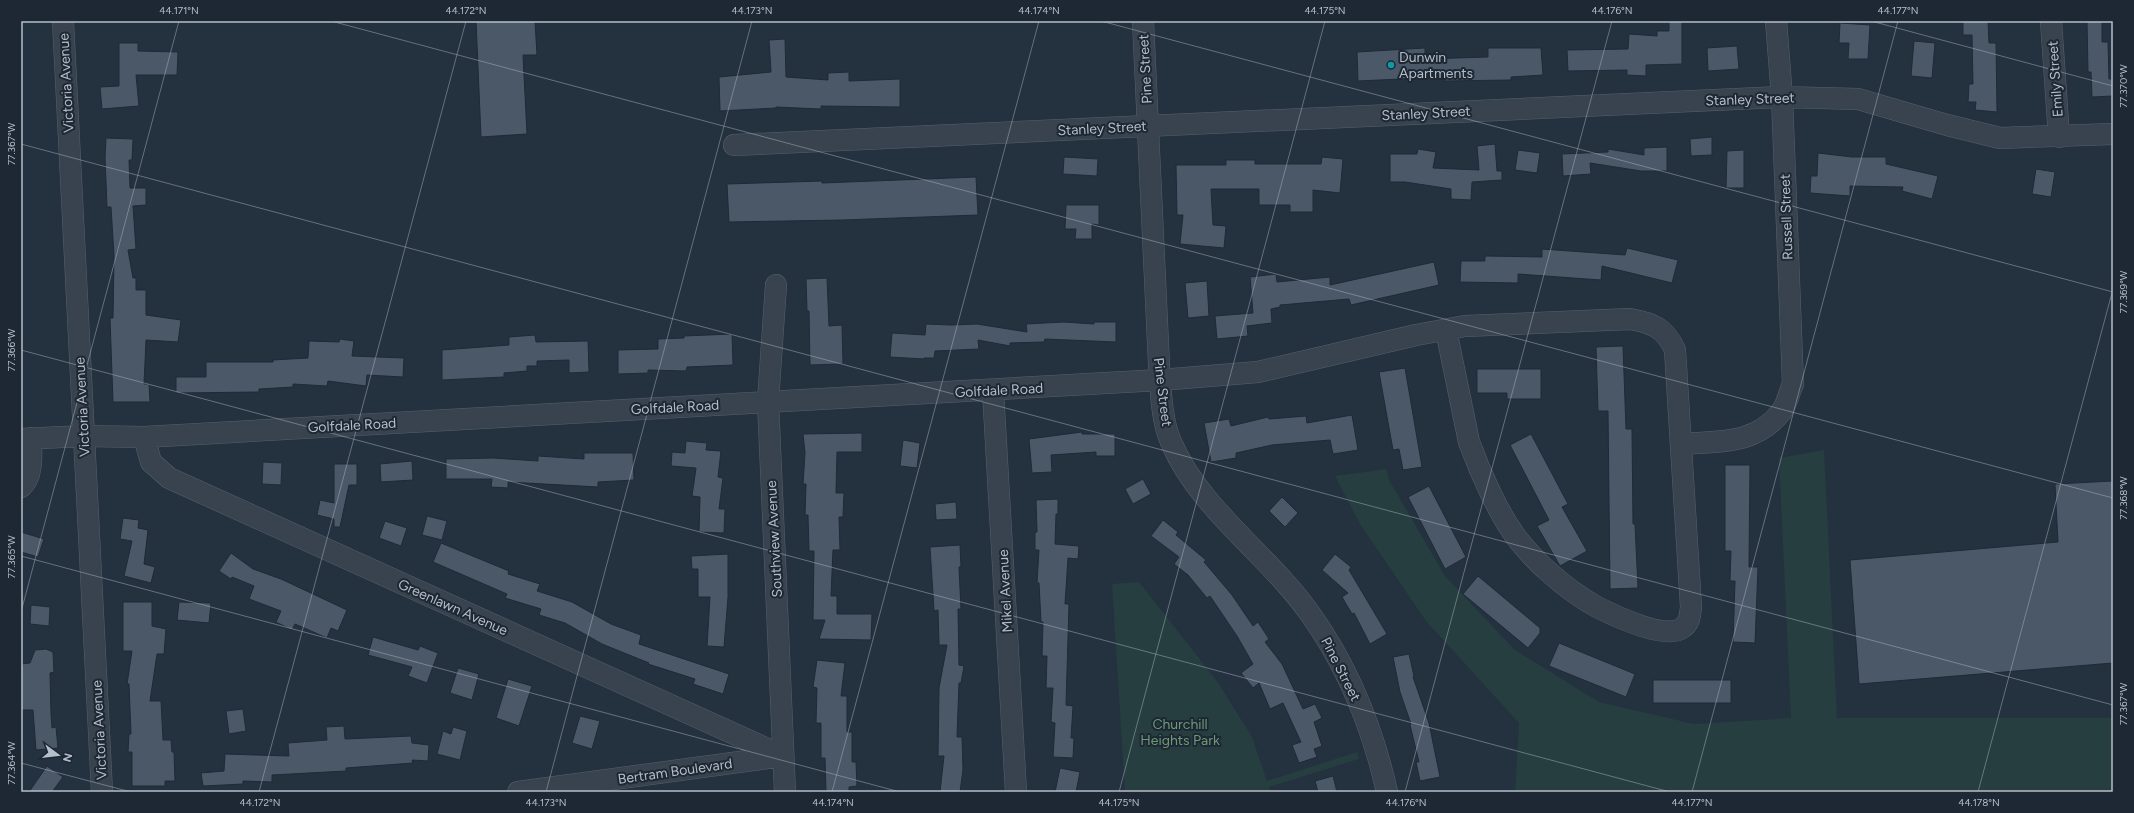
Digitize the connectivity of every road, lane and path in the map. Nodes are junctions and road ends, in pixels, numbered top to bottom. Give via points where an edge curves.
1 (63, 21) edge
2 (1143, 21) edge
3 (1776, 21) edge
4 (2051, 21) edge
5 (1782, 97) junction
6 (1148, 126) junction
7 (2113, 134) edge
8 (2059, 137) junction
9 (734, 145) dead end
10 (776, 285) dead end
11 (1446, 330) junction
12 (1160, 380) junction
13 (993, 391) junction
14 (768, 401) junction
15 (84, 436) junction
16 (144, 437) junction
17 (26, 438) edge
18 (1681, 444) junction
19 (21, 487) edge
20 (783, 756) junction
21 (548, 791) edge
22 (102, 792) edge
23 (518, 792) edge
24 (785, 792) edge
25 (1016, 792) edge
26 (1387, 792) edge

1 - 15 street, Victoria Avenue
2 - 6 street, Pine Street
3 - 5 street, Russell Street
4 - 8 street, Emily Street
5 - 6 street, Stanley Street
5 - 8 street, Stanley Street via 1858,100 1947,126 2000,138
5 - 18 street, Russell Street via 1793,384 1781,411 1760,432 1739,440
6 - 9 street, Stanley Street
6 - 12 street, Pine Street
7 - 8 street, Stanley Street
10 - 14 street, Southview Avenue
11 - 12 street, Golfdale Road via 1258,372
11 - 18 street, Golfdale Road via 1465,326 1622,319 1647,322 1670,337 1675,350
11 - 18 street, Golfdale Road via 1469,442 1506,523 1534,558 1566,586 1596,606 1658,631 1672,632 1682,629 1690,619
12 - 13 street, Golfdale Road
12 - 26 street, Pine Street via 1170,441 1183,467 1202,492 1288,586 1311,614 1333,649 1351,682 1367,722
13 - 14 street, Golfdale Road
13 - 25 street, Mikel Avenue
14 - 16 street, Golfdale Road
14 - 20 street, Southview Avenue
15 - 16 street, Golfdale Road
15 - 17 street, Golfdale Road
15 - 22 street, Victoria Avenue
16 - 20 street, Greenlawn Avenue via 151,462 169,478
17 - 19 street via 30,466 25,484
20 - 21 street, Bertram Boulevard
20 - 24 street, Southview Avenue
21 - 23 street, Bertram Boulevard

